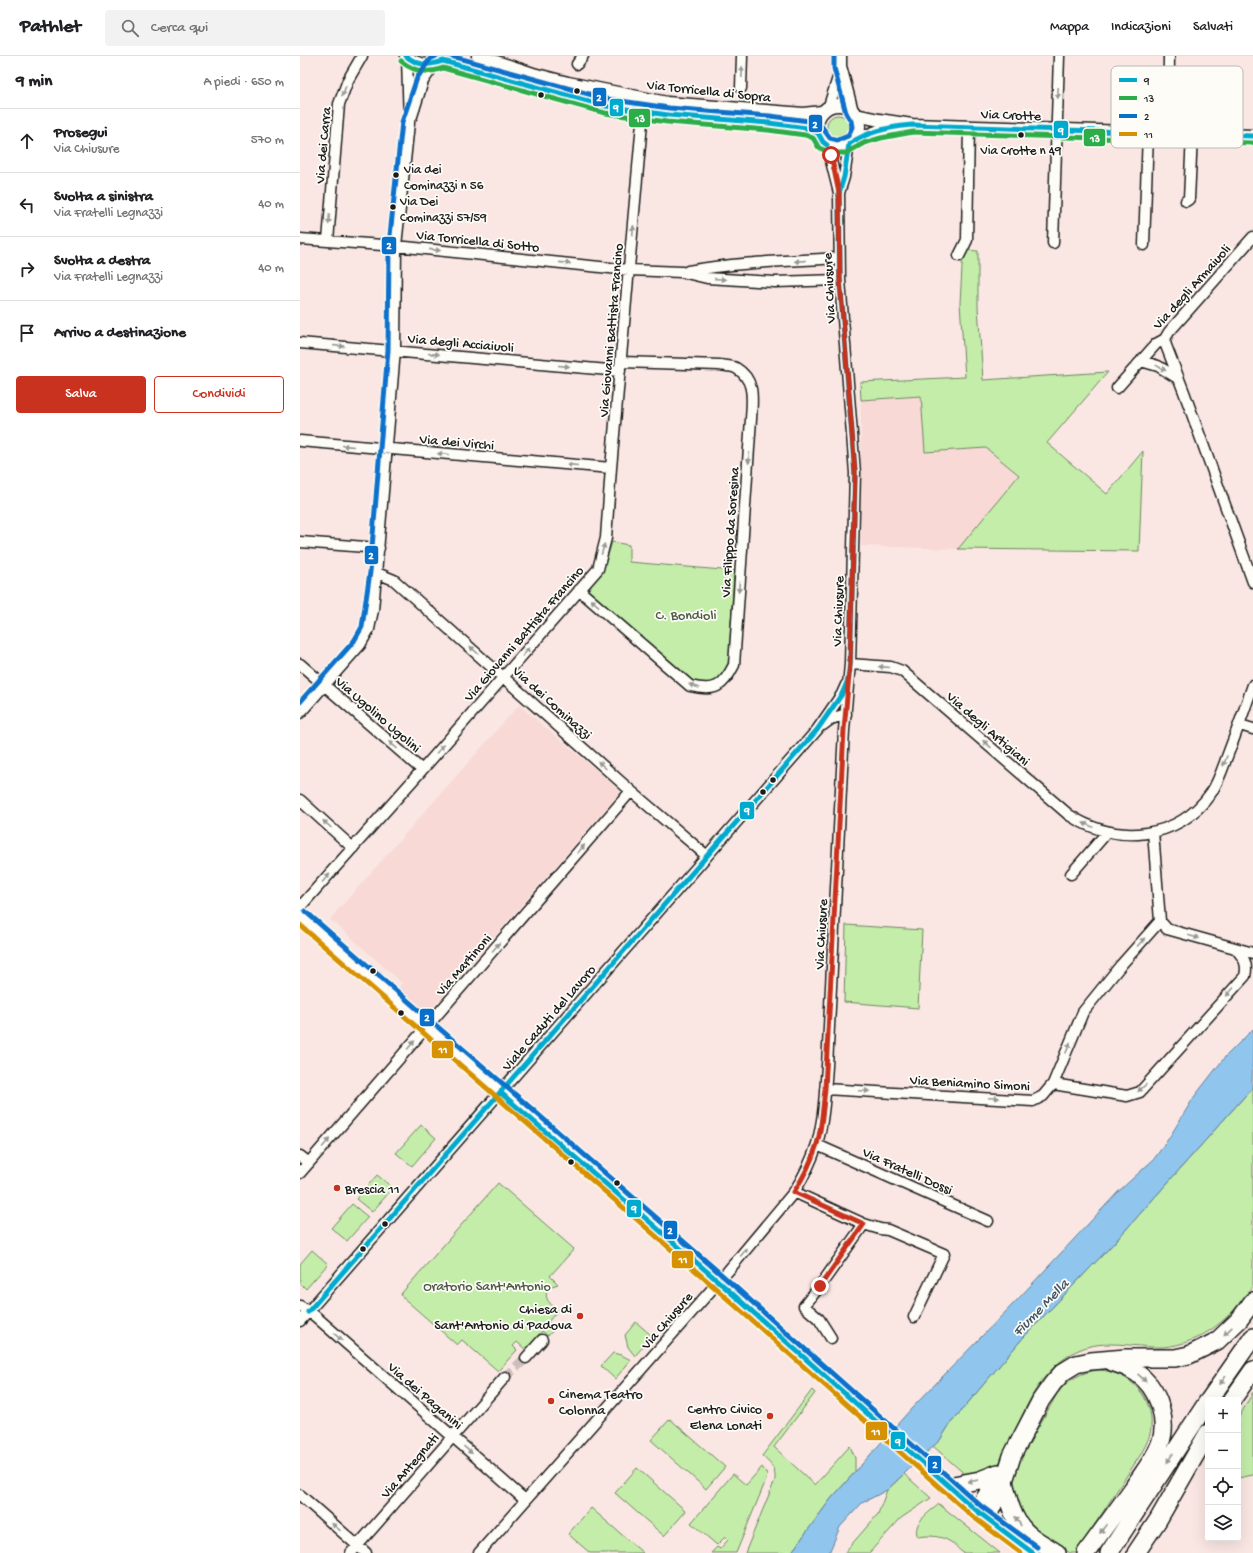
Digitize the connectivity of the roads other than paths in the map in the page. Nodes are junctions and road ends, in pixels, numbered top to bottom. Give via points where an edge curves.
1 (362, 56) edge
2 (406, 56) edge
3 (478, 56) edge
4 (742, 56) edge
5 (1059, 56) edge
6 (1170, 56) edge
7 (442, 60) edge
8 (841, 61) edge
9 (1170, 66) edge
10 (741, 88) dead end
11 (825, 109) junction
12 (855, 113) junction
13 (410, 123) junction
14 (642, 123) dead end
15 (912, 125) junction
16 (969, 128) junction
17 (1057, 131) junction
18 (818, 133) junction
19 (1111, 133) edge
20 (1243, 136) edge
21 (1253, 136) edge
22 (851, 143) junction
23 (828, 144) junction
24 (1147, 148) edge
25 (1192, 148) edge
26 (839, 193) junction
27 (1190, 200) dead end
28 (1253, 237) edge
29 (300, 239) edge
30 (328, 241) junction
31 (1053, 243) dead end
32 (1144, 245) dead end
33 (396, 246) junction
34 (959, 256) dead end
35 (839, 258) junction
36 (629, 270) junction
37 (682, 272) junction
38 (840, 280) junction
39 (1165, 339) junction
40 (300, 343) edge
41 (396, 350) junction
42 (1141, 361) junction
43 (621, 367) junction
44 (1179, 379) junction
45 (1117, 388) dead end
46 (300, 442) edge
47 (387, 449) junction
48 (611, 468) junction
49 (300, 542) edge
50 (379, 548) junction
51 (377, 573) junction
52 (1253, 582) edge
53 (579, 590) junction
54 (300, 664) edge
55 (850, 664) junction
56 (504, 677) junction
57 (848, 680) junction
58 (1253, 685) edge
59 (325, 686) junction
60 (300, 713) edge
61 (846, 714) junction
62 (1240, 725) junction
63 (1253, 729) edge
64 (817, 730) junction
65 (422, 770) junction
66 (631, 791) junction
67 (300, 800) edge
68 (1104, 831) junction
69 (1153, 832) junction
70 (353, 848) junction
71 (707, 856) junction
72 (1071, 874) dead end
73 (300, 907) edge
74 (300, 916) edge
75 (1160, 921) junction
76 (1236, 949) junction
77 (1253, 953) edge
78 (427, 1027) junction
79 (1053, 1084) junction
80 (825, 1089) junction
81 (501, 1093) junction
82 (816, 1145) junction
83 (300, 1156) edge
84 (308, 1163) junction
85 (300, 1173) edge
86 (794, 1192) junction
87 (988, 1221) dead end
88 (864, 1224) junction
89 (718, 1281) junction
90 (1253, 1301) edge
91 (304, 1309) edge
92 (914, 1317) dead end
93 (300, 1321) edge
94 (1253, 1337) edge
95 (831, 1338) dead end
96 (542, 1340) dead end
97 (526, 1358) tunnel mouth
98 (1108, 1360) junction
99 (1253, 1370) edge
100 (505, 1376) tunnel mouth
101 (1211, 1397) edge
102 (1234, 1397) edge
103 (1205, 1406) edge
104 (452, 1436) junction
105 (1205, 1438) edge
106 (1205, 1441) edge
107 (1001, 1477) junction
108 (947, 1485) junction
109 (300, 1495) edge
110 (525, 1500) junction
111 (982, 1515) junction
112 (354, 1549) edge
113 (1045, 1551) edge
114 (366, 1553) edge
115 (479, 1553) edge
116 (1086, 1553) edge
117 (1109, 1553) edge
118 (1136, 1553) edge
119 (1149, 1553) edge

1 -> 30 street, Via dei Carra via 348,80 339,104
2 - 7 street, Via Torricella di Sopra via 415,63 425,66
2 - 13 street
3 - 11 street, Via Torricella di Sopra via 568,83 667,103 803,114
10 -> 4 street
5 -> 17 street
6 - 9 street
7 - 13 street via 423,81
7 - 18 street, Via Torricella di Sopra via 606,106 668,115 787,125
8 - 11 street
8 - 12 street
11 - 12 street, Via Torricella di Sopra via 834,105 844,105
11 - 18 street via 817,122
12 - 15 street, Via Crotte
12 - 22 street via 859,128
13 - 33 street
36 -> 14 street, Via Giovanni Battista Francino
15 - 16 street, Via Crotte
15 - 22 street, Via Crotte via 879,131
16 - 17 street, Via Crotte
16 - 34 street, Via Crotte via 967,240
17 - 19 street, Via Crotte
17 - 31 street
18 - 23 street, Via Torricella di Sopra via 823,142
20 - 21 street, Via Crotte
22 - 23 street via 838,147
22 - 26 street, Via Chiusure
23 - 26 street, Via Chiusure
24 - 32 street
25 - 27 street
26 - 35 street, Via Chiusure
28 - 39 street, Via degli Armaiuoli
29 - 30 street, Via Torricella di Sotto
30 - 33 street, Via Torricella di Sotto
33 -> 36 street, Via Torricella di Sotto
33 - 41 street
35 -> 37 street via 714,267
35 - 38 street, Via Chiusure
36 - 37 street
36 - 43 street, Via Giovanni Battista Francino
37 -> 38 street via 707,278 757,281
38 - 55 street, Via Chiusure via 855,472
39 - 42 street, Via degli Armaiuoli via 1156,344
39 - 44 street via 1166,350
40 -> 41 street, Via degli Acciaiuoli
41 -> 43 street, Via degli Acciaiuoli
41 - 47 street
42 -> 44 street via 1158,366
42 - 45 street, Via degli Armaiuoli
43 - 48 street, Via Giovanni Battista Francino
43 -> 53 street, Via Filippo da Soresina via 720,365 735,368 745,376 752,388 734,664 727,678 717,687 704,690 690,686
44 - 52 street
47 -> 46 street, Via dei Virchi
48 -> 47 street, Via dei Virchi
47 - 50 street
53 -> 48 street, Via Giovanni Battista Francino via 598,569 606,538
49 - 50 street
50 - 51 street
56 -> 51 street, Via dei Cominazzi via 394,580
51 - 59 street via 369,629 360,645
56 -> 53 street, Via Giovanni Battista Francino
54 - 59 street, Via Ugolino Ugolini
55 - 57 street, Via Chiusure
68 -> 55 street, Via degli Artigiani via 1082,823 1063,811 902,671 891,667
65 -> 56 street, Via Giovanni Battista Francino
66 -> 56 street, Via dei Cominazzi
57 - 61 street, Via Chiusure
57 - 64 street, Viale Caduti del Lavoro via 842,694
58 - 62 street, Via degli Artigiani
59 - 60 street
65 -> 59 street, Via Ugolino Ugolini
61 - 64 street, Viale Caduti del Lavoro via 831,719
61 - 80 street, Via Chiusure
62 - 63 street
62 -> 69 street, Via degli Artigiani via 1219,777 1205,800 1182,820
64 - 71 street, Viale Caduti del Lavoro
65 - 70 street, Via Giovanni Battista Francino
66 - 71 street, Via dei Cominazzi
78 -> 66 street, Via Martinoni
70 -> 67 street
68 - 69 street, Via degli Artigiani via 1125,834
68 - 72 street via 1103,837
69 - 75 street
73 -> 70 street, Via Giovanni Battista Francino
71 - 81 street, Viale Caduti del Lavoro
74 - 78 street
75 -> 76 street via 1167,929
79 -> 75 street via 1083,1012
76 - 77 street
76 -> 79 street via 1245,958 1245,976 1140,1092 1127,1096
78 - 81 street
84 -> 78 street, Via Martinoni
80 -> 79 street, Via Beniamino Simoni via 1033,1101 1044,1096
80 - 82 street, Via Chiusure
81 - 89 street
81 - 91 street, Viale Caduti del Lavoro
82 - 86 street, Via Chiusure
82 - 87 street, Via Fratelli Dossi
83 - 84 street
84 - 85 street, Via Martinoni
86 - 88 street
89 -> 86 street, Via Chiusure
88 - 92 street via 888,1230 944,1254
88 - 95 street via 804,1306 819,1319
89 - 108 street
89 - 110 street, Via Chiusure
90 -> 98 highway via 1217,1341 1194,1353 1175,1358
91 - 93 street, Viale Caduti del Lavoro
91 -> 104 street, Via dei Paganini
94 -> 101 highway
96 - 97 street
98 - 107 highway via 1076,1364 1053,1382
98 -> 116 highway via 1136,1372 1153,1389 1164,1422 1163,1434 1149,1465
99 - 102 highway
100 - 104 street, Via Antegnati
103 -> 117 highway
104 -> 110 street, Via dei Paganini
104 - 112 street, Via Antegnati
105 - 118 highway
106 - 119 highway via 1192,1481
107 -> 108 highway
107 - 111 highway via 991,1489
113 -> 107 highway via 1016,1519
108 - 111 street
112 -> 109 street
110 - 115 street, Via Chiusure
111 - 113 street
112 - 114 street

